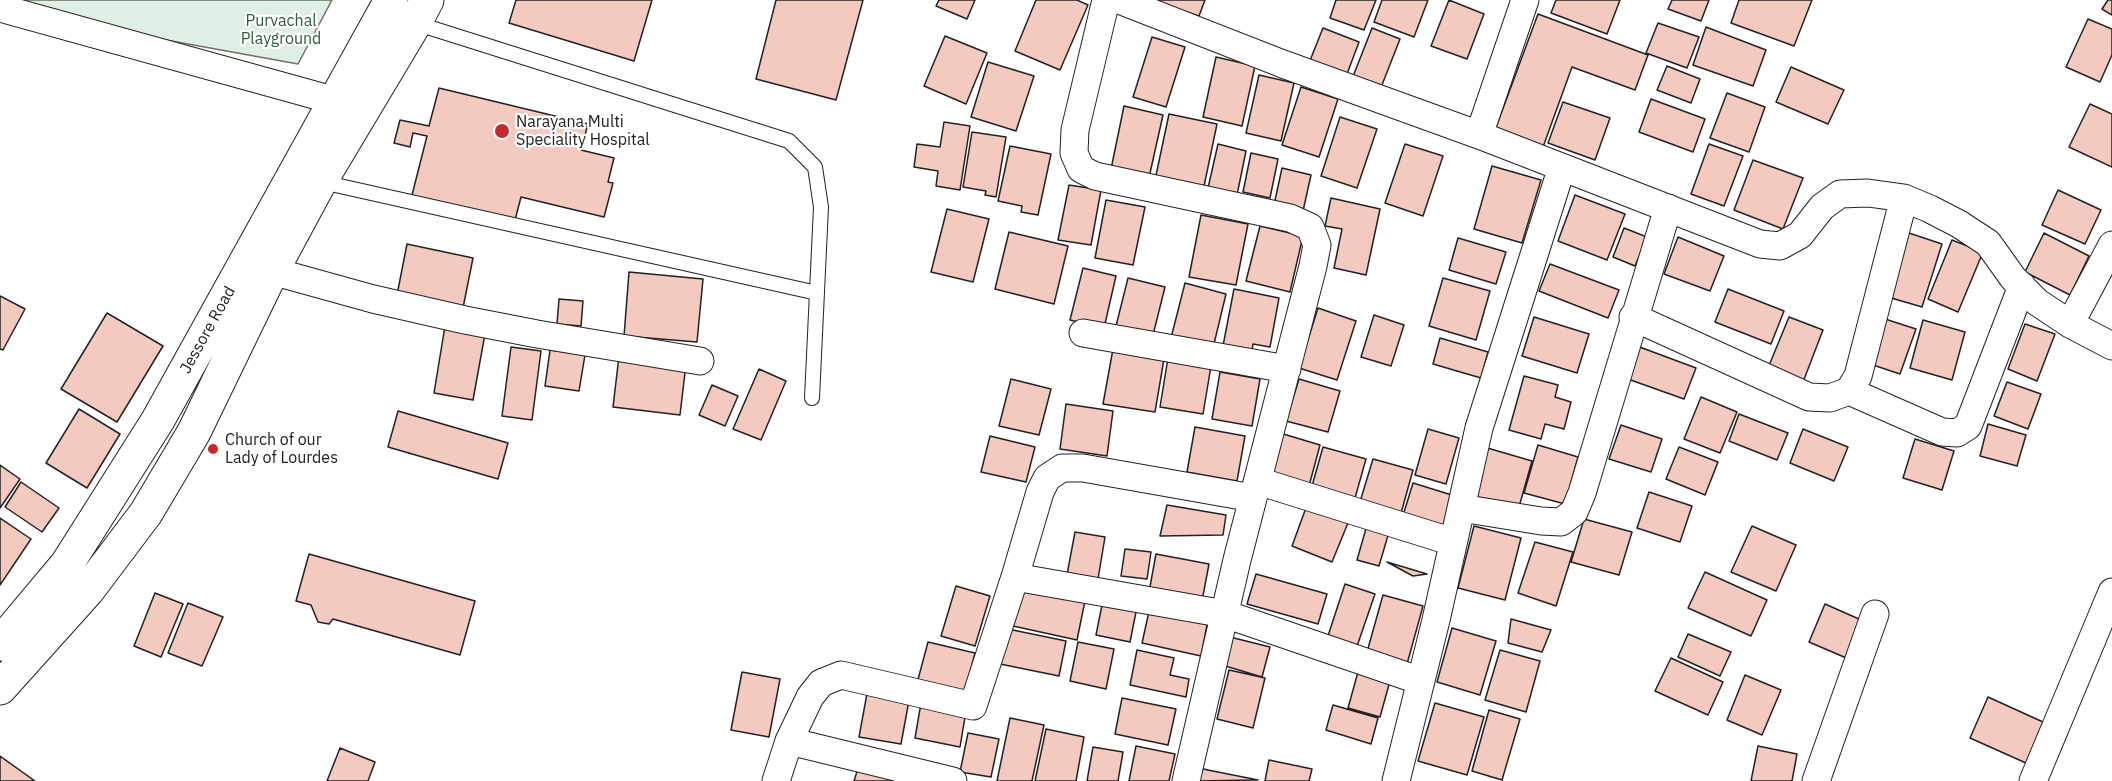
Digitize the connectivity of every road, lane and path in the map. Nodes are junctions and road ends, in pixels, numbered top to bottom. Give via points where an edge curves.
1 (1106, 0) edge
2 (1119, 0) edge
3 (1525, 0) edge
4 (0, 8) edge
5 (402, 12) edge
6 (336, 101) junction
7 (1479, 135) junction
8 (1562, 167) junction
9 (320, 182) junction
10 (1904, 198) junction
11 (1668, 208) junction
12 (2112, 245) edge
13 (272, 271) junction
14 (2022, 286) junction
15 (817, 293) junction
16 (1633, 317) junction
17 (2070, 324) junction
18 (1083, 333) dead end
19 (2112, 346) edge
20 (700, 361) dead end
21 (1287, 369) junction
22 (1849, 391) junction
23 (812, 398) dead end
24 (1256, 489) junction
25 (1461, 508) junction
26 (1453, 542) junction
27 (1015, 577) junction
28 (2112, 592) edge
29 (1225, 614) junction
30 (1875, 614) dead end
31 (0, 644) edge
32 (1421, 681) junction
33 (0, 688) edge
34 (789, 741) junction
35 (776, 781) edge
36 (953, 781) edge
37 (1186, 781) edge
38 (1396, 781) edge
39 (1816, 781) edge
40 (2033, 781) edge

1 - 21 street via 1075,130 1074,153 1081,169 1095,176 1290,218 1310,227 1317,245
2 - 7 street
3 - 7 street
4 - 6 street
5 - 6 highway, Jessore Road
5 - 9 highway
5 - 15 lane via 789,141 815,167 821,207
6 - 31 highway, Jessore Road via 158,420 67,564
7 - 8 street
8 - 11 street
8 - 25 street via 1494,377
9 - 13 highway
9 - 15 lane
10 - 11 street via 1840,194 1822,207 1800,235 1780,246 1760,244
10 - 14 street via 1959,224 1988,243
10 - 22 street via 1858,376
11 - 16 street
12 - 17 street
13 - 20 street via 465,320
13 - 33 highway via 194,432 146,513 88,590
14 - 17 street via 2037,302
14 - 22 street via 1968,426 1957,433 1942,432
15 - 23 lane
16 - 22 street via 1809,397 1830,398
16 - 25 street via 1574,512 1561,522
17 - 19 street
18 - 21 street
21 - 24 street
24 - 26 street
24 - 27 street via 1062,468 1047,478 1040,492
24 - 29 street
25 - 26 street
26 - 32 street
27 - 29 street
27 - 34 street via 973,706 841,675 821,683
28 - 40 street
29 - 32 street
29 - 37 street
30 - 39 street
32 - 38 street
34 - 35 street
34 - 36 street

